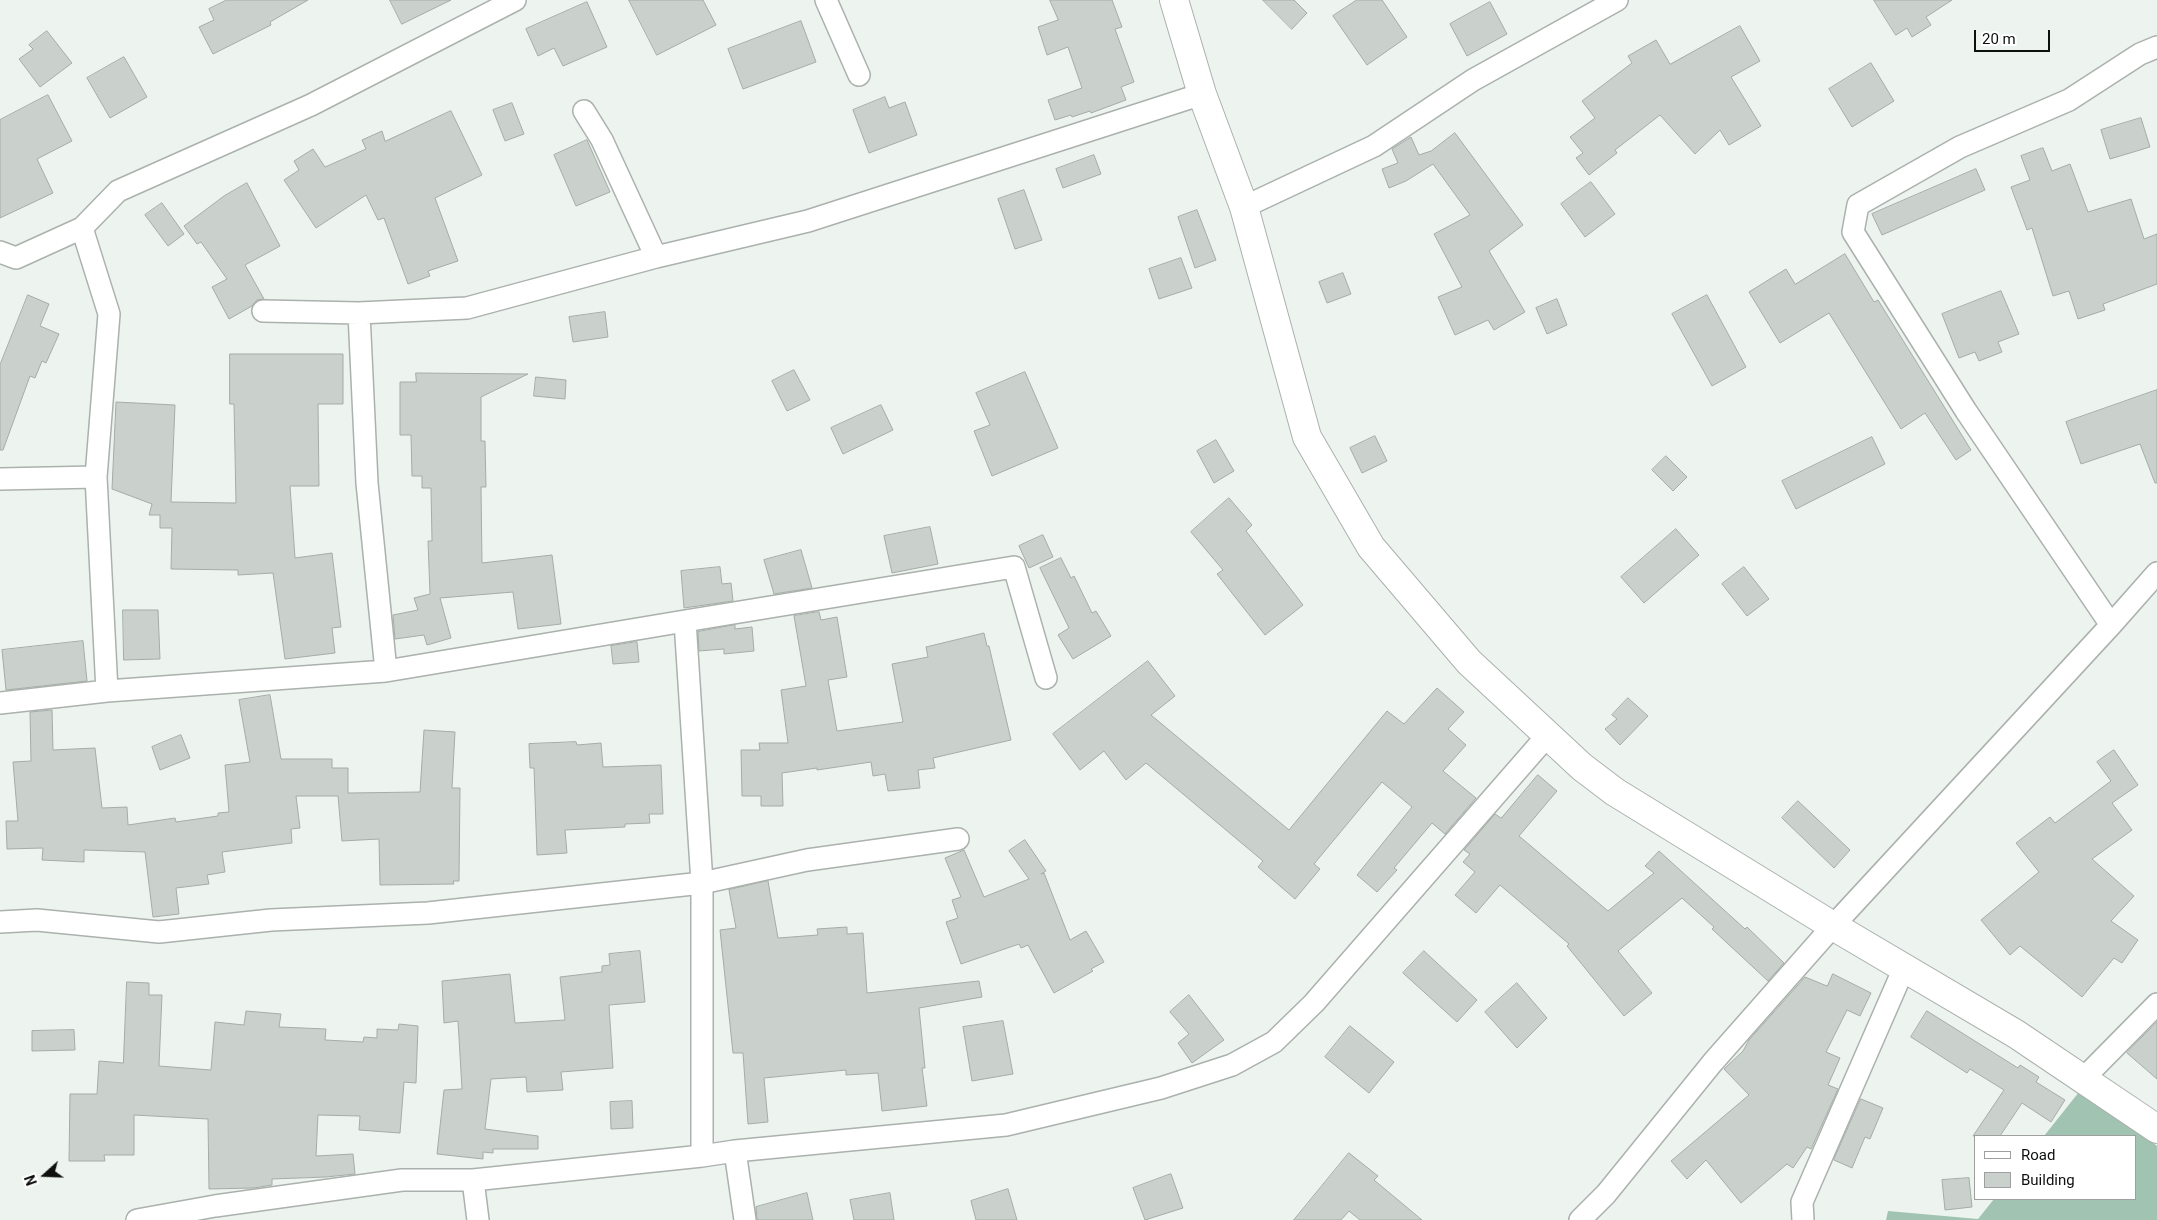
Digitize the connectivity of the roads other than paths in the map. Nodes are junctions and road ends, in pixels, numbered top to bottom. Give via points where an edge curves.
1 (515, 0) edge
2 (826, 0) edge
3 (1174, 0) edge
4 (1617, 0) edge
5 (2157, 47) edge
6 (860, 76) dead end
7 (1202, 94) junction
8 (584, 111) dead end
9 (1244, 207) junction
10 (82, 228) junction
11 (0, 252) edge
12 (656, 257) junction
13 (263, 311) dead end
14 (359, 313) junction
15 (96, 477) junction
16 (0, 478) edge
17 (2157, 573) edge
18 (685, 622) junction
19 (2111, 625) junction
20 (386, 671) junction
21 (1046, 678) dead end
22 (107, 691) junction
23 (0, 703) edge
24 (1548, 736) junction
25 (958, 839) dead end
26 (702, 883) junction
27 (0, 922) edge
28 (1833, 926) junction
29 (1904, 968) junction
30 (2157, 1004) edge
31 (2083, 1078) junction
32 (2157, 1129) edge
33 (735, 1151) junction
34 (702, 1156) junction
35 (473, 1180) junction
36 (137, 1220) edge
37 (478, 1220) edge
38 (745, 1220) edge
39 (1580, 1220) edge
40 (1803, 1220) edge

1 - 10 street via 311,105 118,191
2 - 6 street
3 - 7 main road
4 - 9 street via 1473,80 1374,146
5 - 19 street via 2140,54 2069,100 1960,146 1858,206 1853,232 1966,411
7 - 9 main road
7 - 12 street via 808,221
8 - 12 street via 602,140
9 - 24 main road via 1308,437 1371,547 1468,662
10 - 11 street via 16,258
10 - 15 street via 109,314
12 - 14 street via 467,308
13 - 14 street
14 - 20 street via 366,483
15 - 16 street
15 - 22 street
17 - 19 street
18 - 20 street
18 - 21 street via 1014,567
18 - 26 street
19 - 28 street
20 - 22 street
22 - 23 street
24 - 28 main road via 1615,792
24 - 33 street via 1314,1002 1274,1042 1232,1065 1161,1088 1006,1125
25 - 26 street via 807,860
26 - 27 street via 428,913 271,920 159,932 37,920
26 - 34 street
28 - 29 main road
28 - 39 street via 1713,1062 1606,1194
29 - 31 main road
29 - 40 street via 1802,1202
30 - 31 street
31 - 32 main road
33 - 34 street
33 - 38 street
34 - 35 street
35 - 36 street via 402,1180
35 - 37 street

